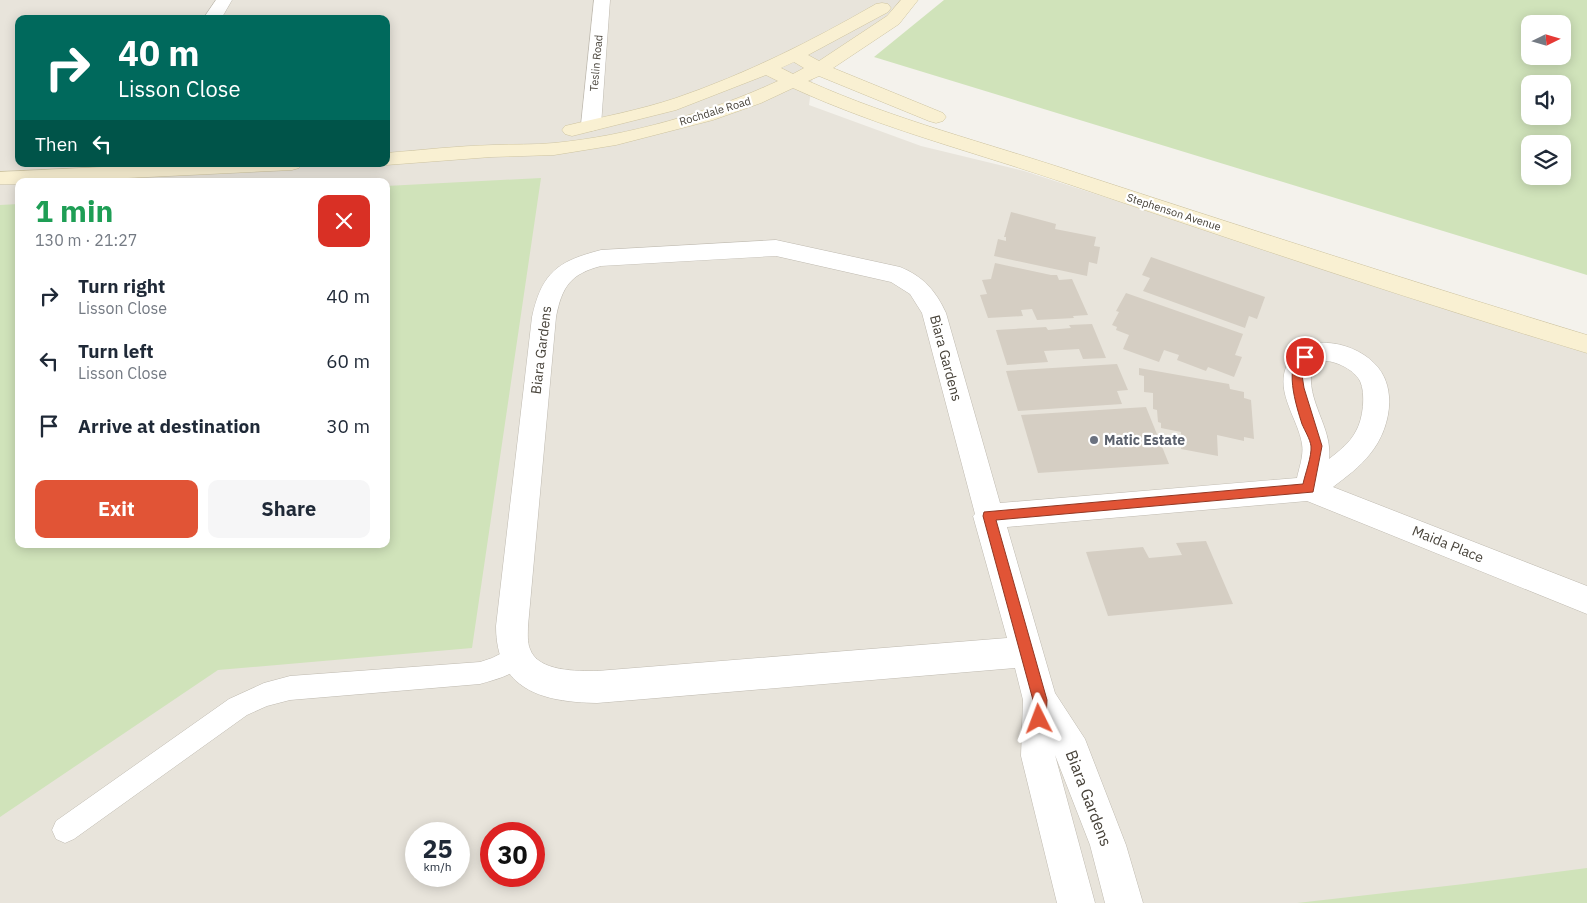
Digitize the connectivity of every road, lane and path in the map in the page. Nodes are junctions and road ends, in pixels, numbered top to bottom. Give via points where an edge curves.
1 (224, 0) edge
2 (602, 0) edge
3 (895, 0) edge
4 (910, 0) edge
5 (215, 15) edge
6 (893, 20) junction
7 (795, 55) junction
8 (765, 68) junction
9 (819, 69) junction
10 (793, 82) junction
11 (882, 95) junction
12 (591, 125) junction
13 (491, 151) junction
14 (390, 159) edge
15 (164, 167) edge
16 (121, 168) edge
17 (0, 178) edge
18 (1587, 327) edge
19 (1587, 344) edge
20 (1308, 488) junction
21 (988, 516) junction
22 (1587, 600) edge
23 (1026, 652) junction
24 (516, 657) junction
25 (1040, 700) junction
26 (65, 830) dead end
27 (1076, 903) edge
28 (1124, 903) edge

1 - 5 street
2 - 12 street, Teslin Road
3 - 7 main road, Rochdale Road
4 - 6 main road, Rochdale Road
6 - 9 main road, Rochdale Road
6 - 11 main road via 888,31 874,45 867,63 868,77
7 - 8 main road, Rochdale Road
7 - 9 main road, Stephenson Avenue
8 - 10 main road, Stephenson Avenue
8 - 12 main road, Rochdale Road via 680,103
9 - 10 main road, Rochdale Road
9 - 11 main road, Stephenson Avenue
10 - 13 main road, Rochdale Road via 706,116 616,139 554,148
10 - 19 main road, Stephenson Avenue via 923,132 1009,157 1381,281
11 - 18 main road, Stephenson Avenue via 978,134 1135,187
12 - 13 main road, Rochdale Road
13 - 14 main road, Rochdale Road
15 - 16 main road
16 - 17 main road
20 - 20 street via 1316,446 1302,406 1297,375 1305,357 1330,352 1346,356 1370,376 1376,391 1373,421 1366,439 1352,456
20 - 21 street
20 - 22 street, Maida Place
21 - 23 street, Biara Gardens
21 - 24 street, Biara Gardens via 934,313 928,299 909,281 883,270 776,248 588,261 558,277 546,306 512,626
23 - 24 street via 597,687 546,681 529,671
23 - 25 street, Biara Gardens
24 - 26 lane via 480,673 290,688 264,695 238,707
25 - 27 street, Biara Gardens via 1038,756
25 - 28 street, Biara Gardens via 1073,751 1108,845

